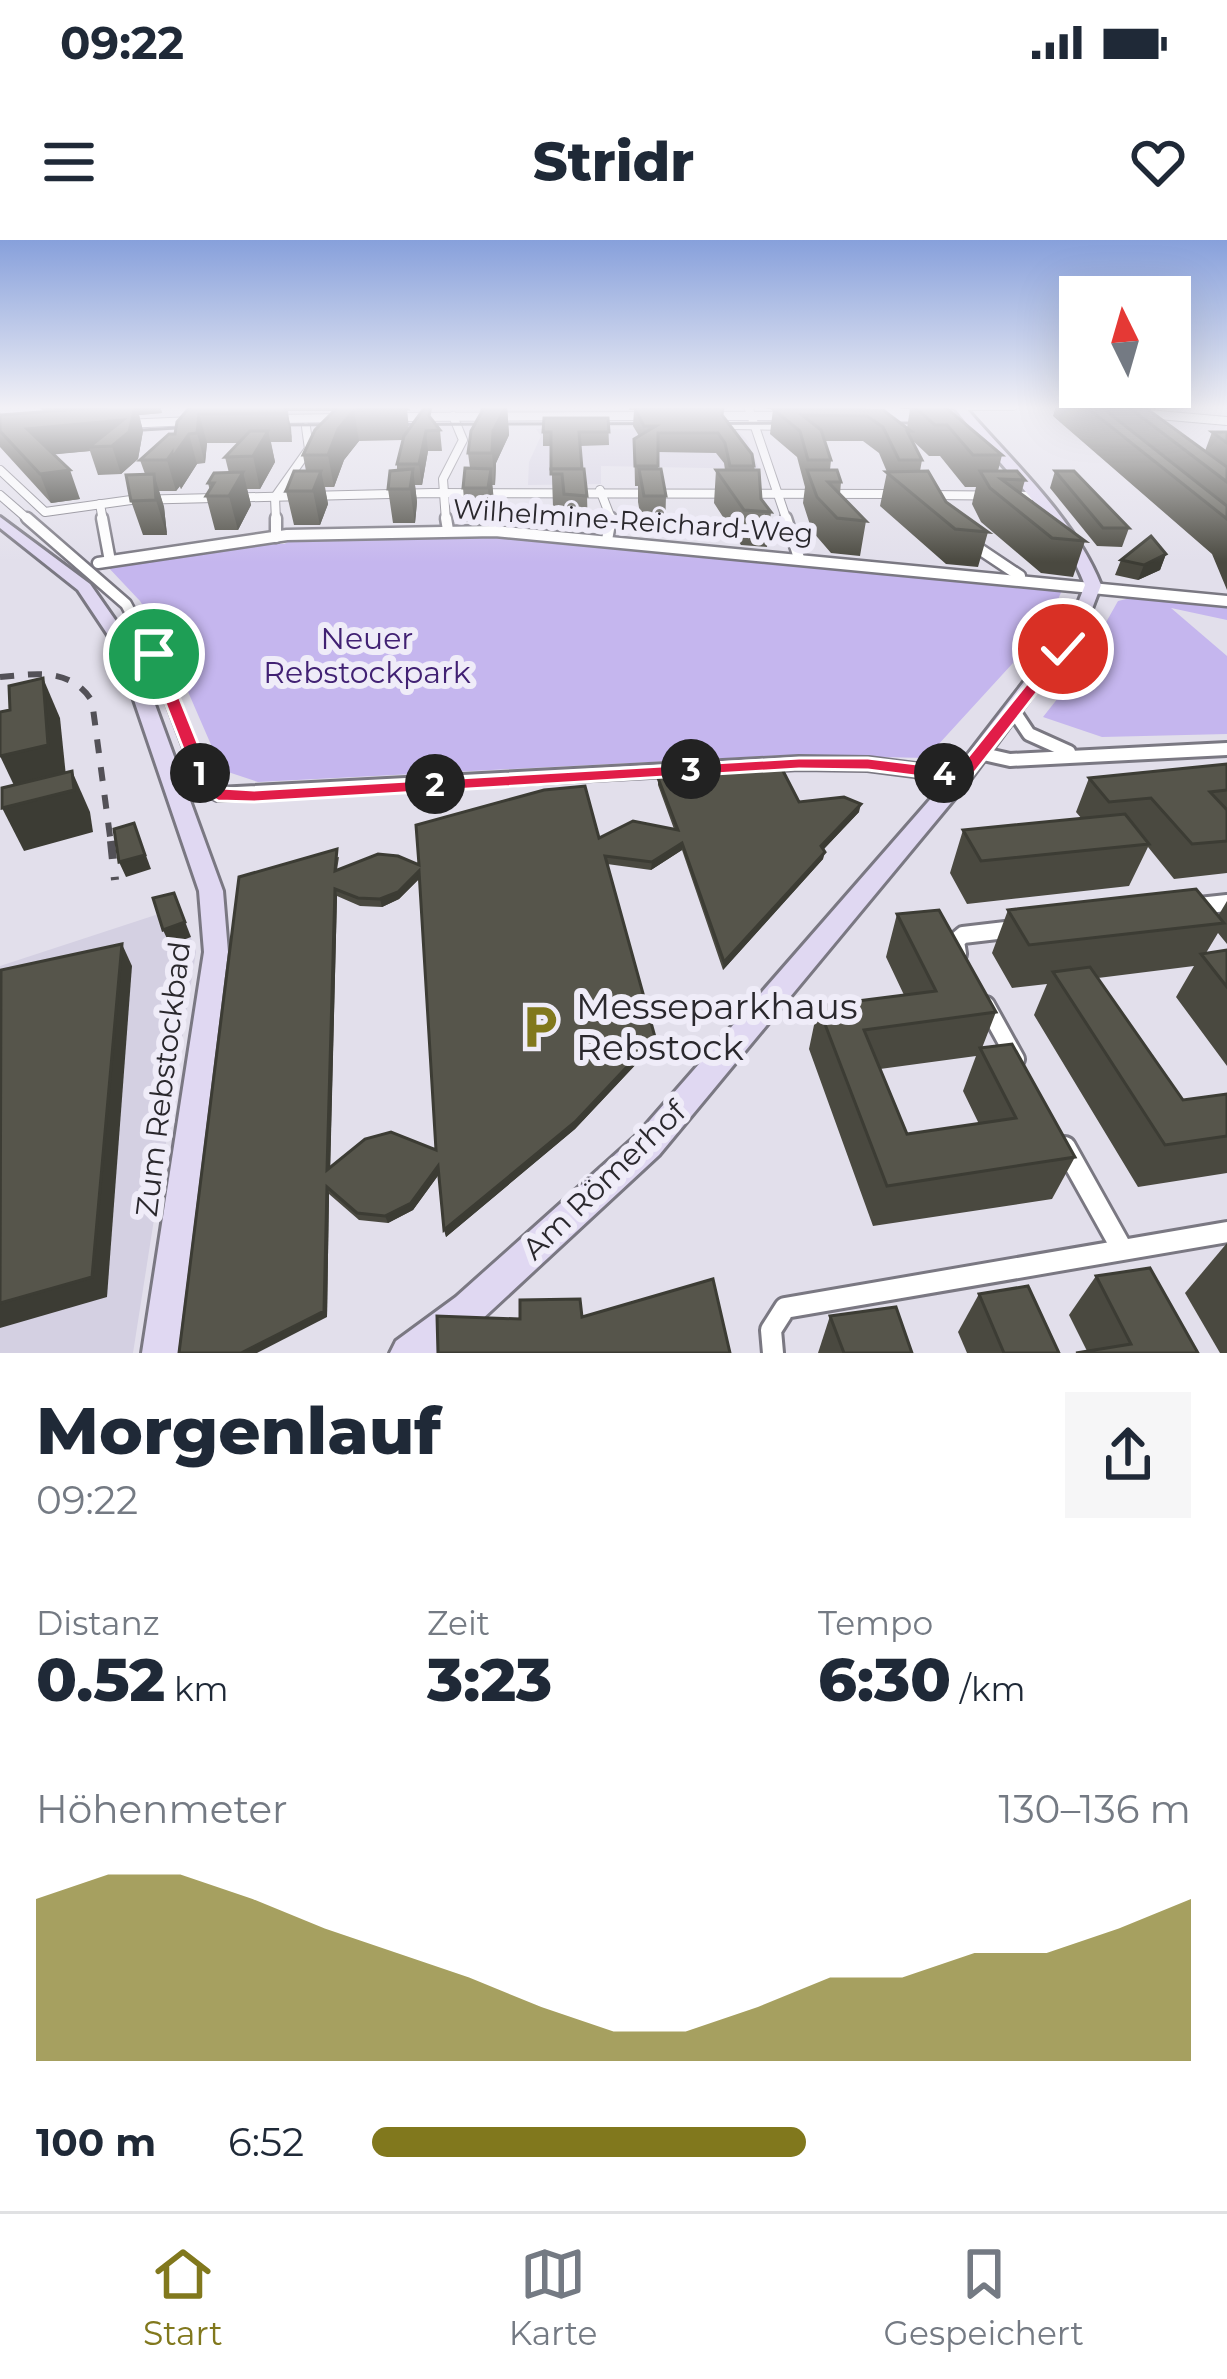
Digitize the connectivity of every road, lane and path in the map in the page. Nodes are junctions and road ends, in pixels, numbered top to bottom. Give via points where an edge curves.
1 (302, 458) edge
2 (455, 458) edge
3 (765, 458) edge
4 (998, 458) edge
5 (0, 470) edge
6 (928, 476) edge
7 (140, 482) edge
8 (600, 490) junction
9 (778, 492) junction
10 (442, 493) junction
11 (0, 495) edge
12 (938, 495) junction
13 (1034, 496) junction
14 (274, 497) junction
15 (118, 501) junction
16 (100, 504) junction
17 (948, 516) edge
18 (0, 521) edge
19 (448, 530) junction
20 (956, 532) edge
21 (276, 537) junction
22 (607, 540) junction
23 (799, 557) junction
24 (1025, 578) junction
25 (1093, 585) junction
26 (1188, 597) junction
27 (1227, 601) edge
28 (1227, 612) edge
29 (1013, 710) junction
30 (1227, 749) edge
31 (979, 753) junction
32 (1092, 755) junction
33 (962, 776) junction
34 (1227, 903) edge
35 (1166, 910) edge
36 (1031, 927) edge
37 (968, 972) edge
38 (979, 992) edge
39 (1022, 1070) edge
40 (1055, 1129) edge
41 (1227, 1232) edge
42 (1122, 1249) junction
43 (160, 1353) edge
44 (408, 1353) edge
45 (773, 1353) edge

1 - 14 street
2 - 10 street
3 - 9 street
4 - 13 main road
5 - 16 street via 40,512
6 - 12 street
7 - 15 street
8 - 9 street
8 - 10 street
8 - 22 street via 614,523
9 - 12 street
9 - 23 street
10 - 14 street
10 - 19 street
11 - 33 street via 126,604 206,786 218,794 799,764
12 - 13 street
12 - 17 street
13 - 25 main road
14 - 15 street
14 - 21 street
15 - 16 street
16 - 21 street, Wilhelmine-Reichard-Weg via 104,562
18 - 43 main road, Zum Rebstockbad via 71,574 118,633 211,891 216,952
19 - 21 street, Wilhelmine-Reichard-Weg
19 - 22 street, Wilhelmine-Reichard-Weg
20 - 24 street
22 - 23 street, Wilhelmine-Reichard-Weg
23 - 24 street, Wilhelmine-Reichard-Weg
24 - 25 street, Wilhelmine-Reichard-Weg
25 - 26 street, Wilhelmine-Reichard-Weg
25 - 29 main road, Am Römerhof via 1063,649
26 - 27 street
26 - 28 street
29 - 31 main road, Am Römerhof
29 - 32 street via 1047,745
30 - 32 street
31 - 32 street via 1010,760
31 - 33 main road, Am Römerhof
33 - 44 main road, Am Römerhof via 648,1145 468,1309
34 - 35 street
36 - 37 street via 959,938
38 - 39 street
40 - 42 street
41 - 42 street
42 - 45 street via 785,1308 771,1330

